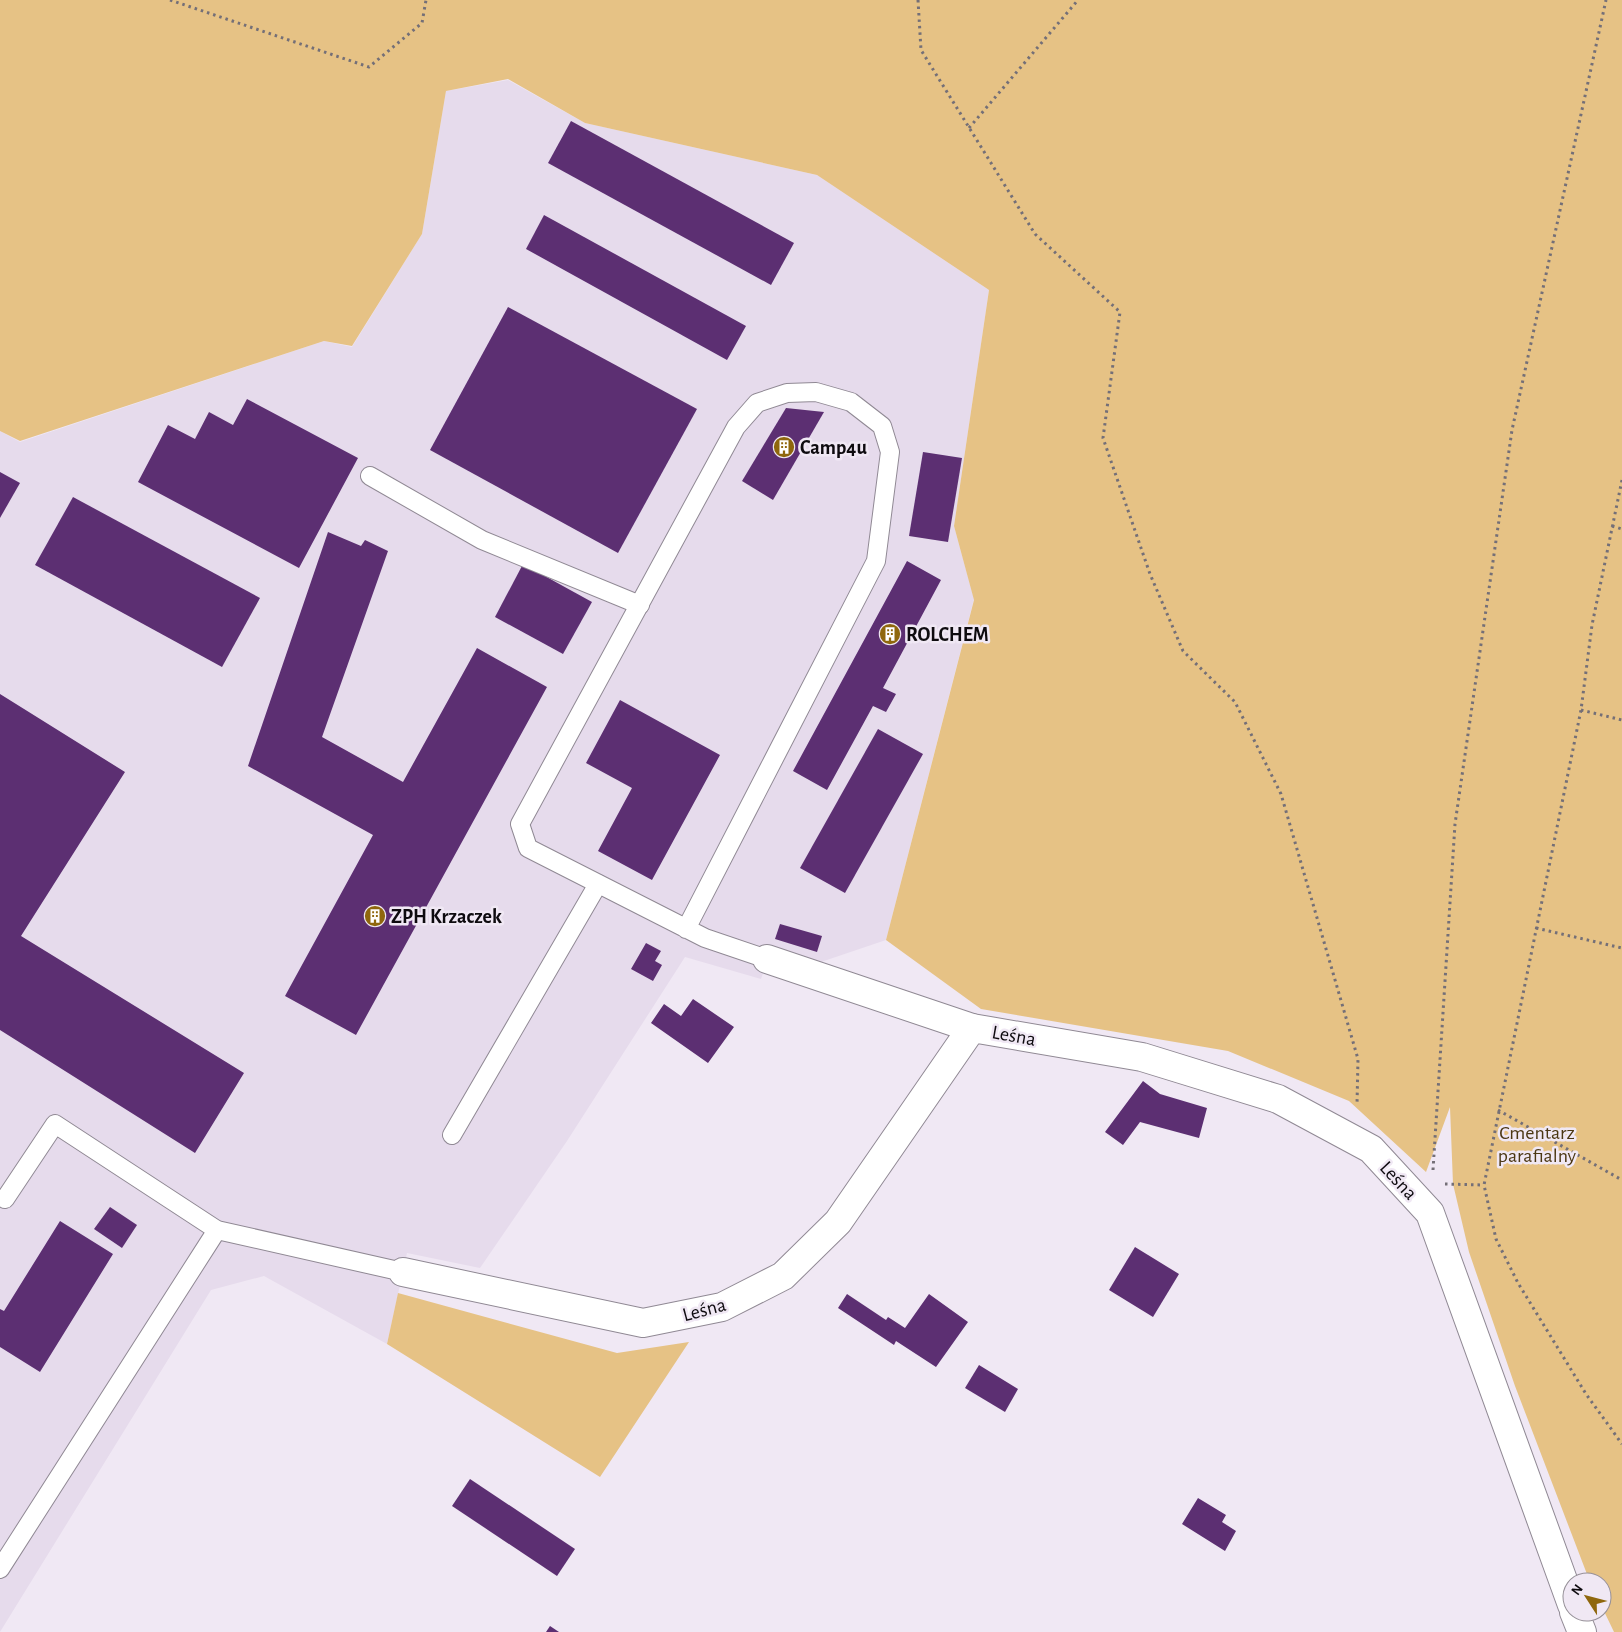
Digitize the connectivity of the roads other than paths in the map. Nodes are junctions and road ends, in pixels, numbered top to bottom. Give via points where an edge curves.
1 (370, 476) dead end
2 (640, 605) junction
3 (598, 884) junction
4 (686, 929) junction
5 (767, 960) joint
6 (972, 1028) junction
7 (452, 1135) dead end
8 (5, 1199) dead end
9 (218, 1230) junction
10 (403, 1272) joint
11 (0, 1569) edge
12 (1562, 1577) edge

1 - 2 lane via 482,540
2 - 3 lane via 520,824 528,848
2 - 4 lane via 736,427 757,403 787,393 816,392 851,402 882,426 890,452 876,561
3 - 4 lane
3 - 7 lane
4 - 5 lane
5 - 6 street, Leśna
6 - 10 street, Leśna via 838,1222 783,1276 722,1307 643,1323
6 - 12 street, Leśna via 1142,1057 1278,1099 1370,1149 1430,1213
8 - 9 lane via 55,1124
9 - 10 lane
9 - 11 lane

